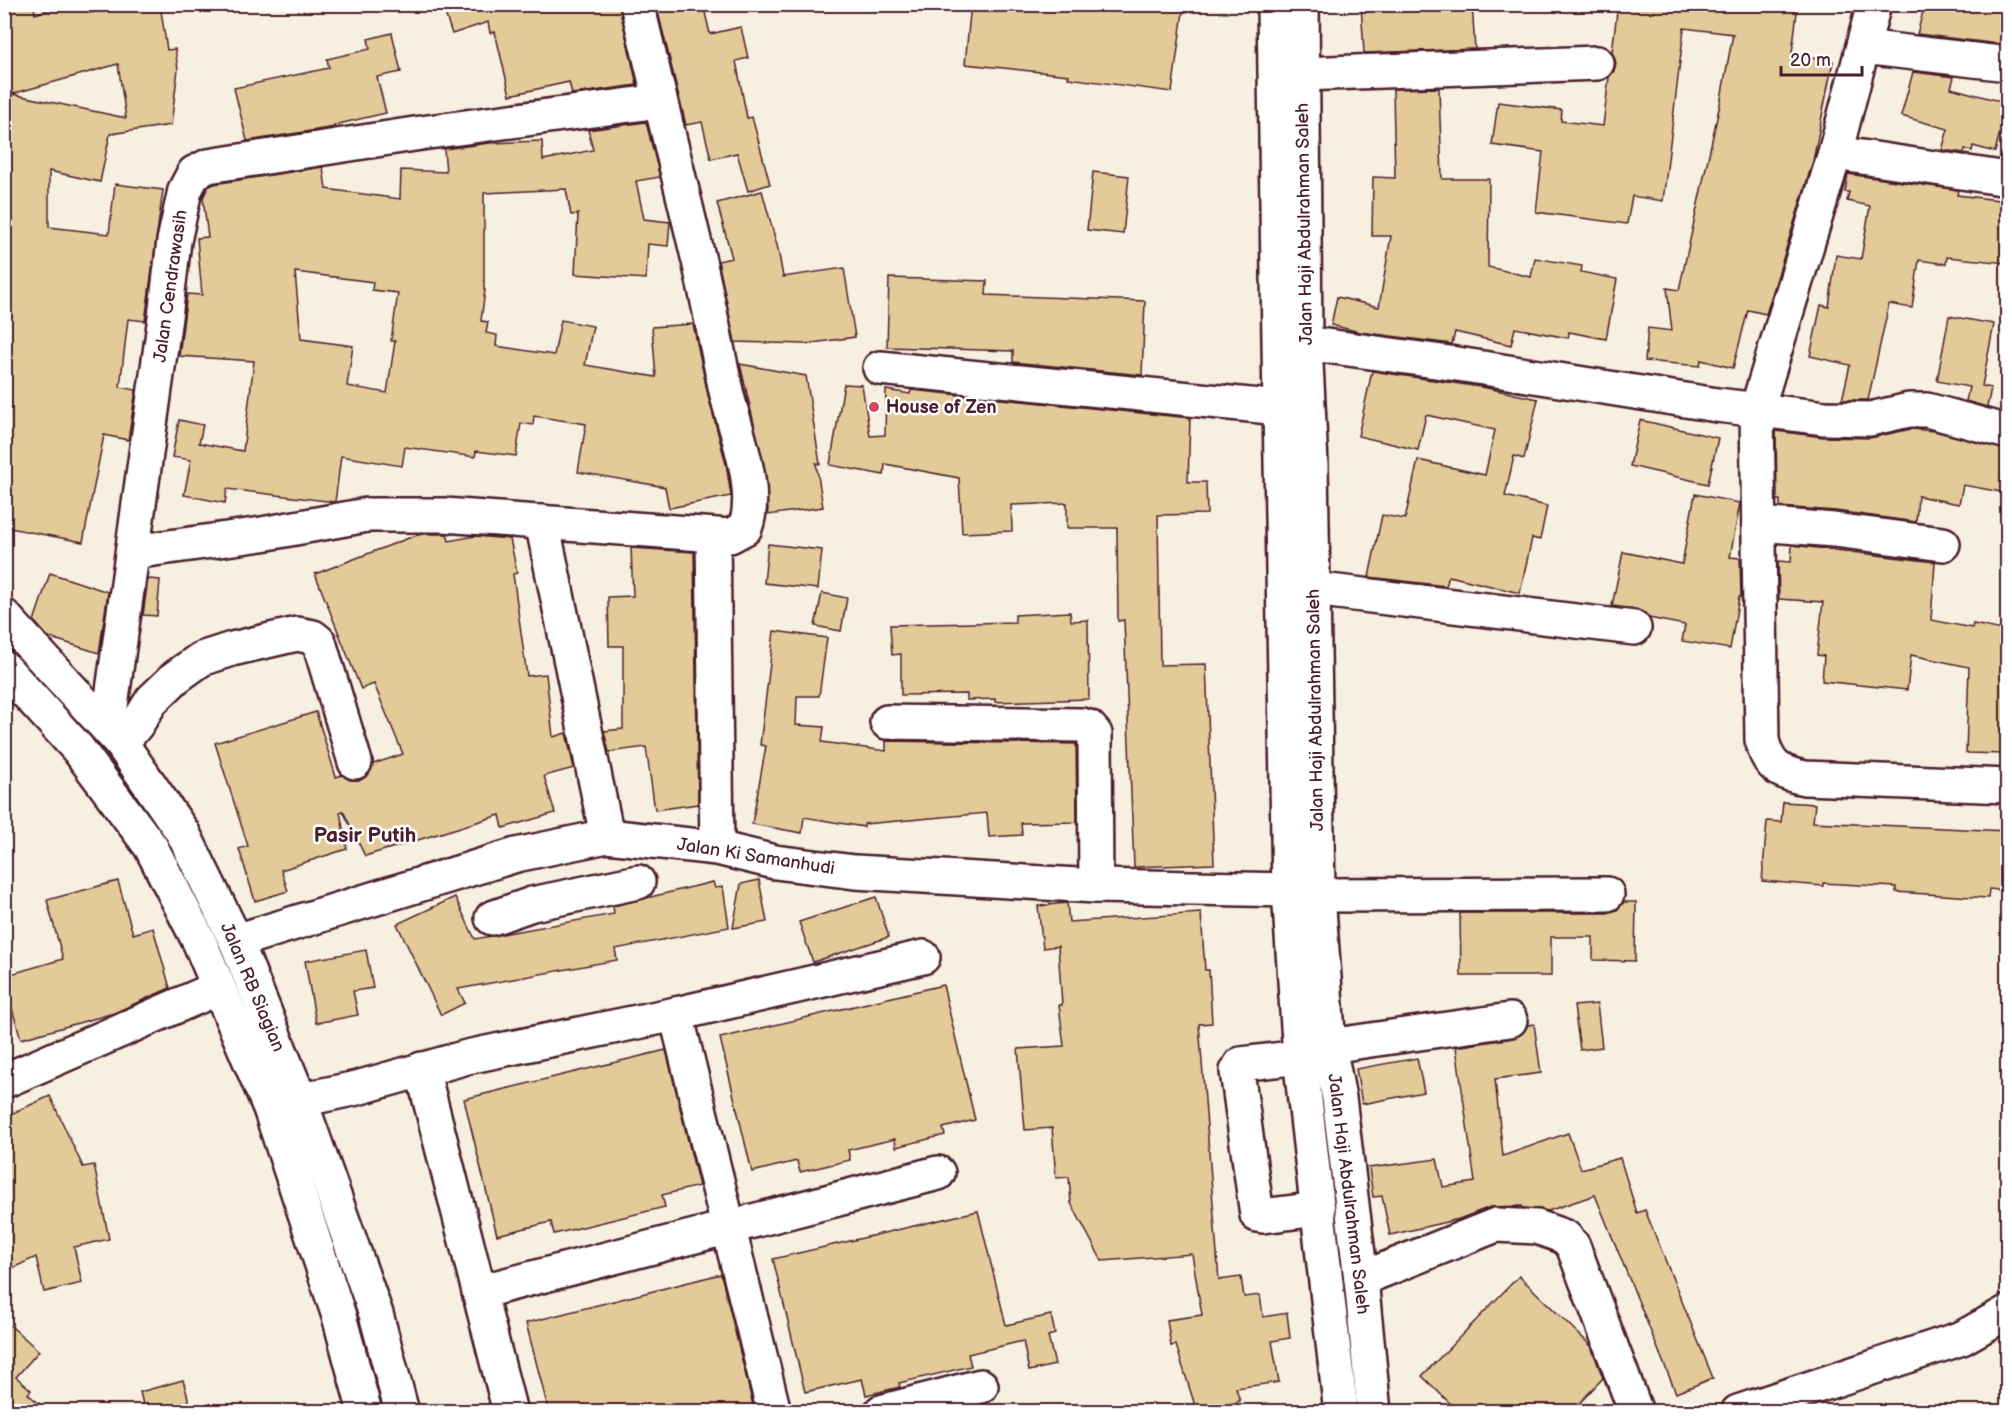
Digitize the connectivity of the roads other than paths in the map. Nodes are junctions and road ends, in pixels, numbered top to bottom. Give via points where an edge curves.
1 (637, 4) edge
2 (1274, 4) edge
3 (1302, 4) edge
4 (1874, 4) edge
5 (1863, 47) junction
6 (1597, 63) dead end
7 (2007, 64) edge
8 (1302, 74) junction
9 (660, 101) junction
10 (1835, 153) junction
11 (2007, 179) edge
12 (1305, 343) junction
13 (880, 368) dead end
14 (1280, 408) junction
15 (1757, 409) junction
16 (2007, 432) edge
17 (542, 522) junction
18 (1759, 524) junction
19 (713, 535) junction
20 (1943, 544) dead end
21 (133, 552) junction
22 (1313, 590) junction
23 (4, 616) edge
24 (1634, 628) dead end
25 (4, 668) edge
26 (887, 722) dead end
27 (115, 735) junction
28 (355, 762) dead end
29 (2007, 786) edge
30 (607, 836) junction
31 (717, 848) junction
32 (516, 855) junction
33 (638, 882) dead end
34 (1096, 886) junction
35 (1304, 893) junction
36 (1607, 894) dead end
37 (532, 904) junction
38 (492, 918) dead end
39 (236, 941) junction
40 (922, 957) dead end
41 (218, 988) junction
42 (676, 1014) junction
43 (1510, 1020) dead end
44 (1315, 1051) junction
45 (422, 1069) junction
46 (4, 1081) edge
47 (300, 1100) junction
48 (938, 1173) dead end
49 (1318, 1209) junction
50 (730, 1227) junction
51 (1361, 1280) junction
52 (479, 1292) junction
53 (2006, 1321) edge
54 (981, 1386) dead end
55 (365, 1412) edge
56 (402, 1412) edge
57 (510, 1412) edge
58 (774, 1412) edge
59 (881, 1412) edge
60 (1341, 1412) edge
61 (1374, 1412) edge
62 (1636, 1412) edge
63 (1738, 1412) edge

1 - 9 main road
2 - 14 main road, Jalan Haji Abdulrahman Saleh
3 - 8 main road, Jalan Haji Abdulrahman Saleh
4 - 5 main road
5 - 7 main road
5 - 10 main road
6 - 8 main road
8 - 12 main road, Jalan Haji Abdulrahman Saleh
9 - 19 main road via 745,460 751,506 745,528 730,536
9 - 21 main road, Jalan Cendrawasih via 399,136 208,166 194,173 185,190 174,241
10 - 11 main road
10 - 15 main road
12 - 15 main road
12 - 22 main road, Jalan Haji Abdulrahman Saleh
13 - 14 main road
14 - 35 main road, Jalan Haji Abdulrahman Saleh
15 - 16 main road via 1870,419 1927,410
15 - 18 main road
17 - 19 main road
17 - 21 main road via 444,515 367,515
17 - 30 main road
18 - 20 main road
18 - 29 main road via 1762,740 1765,754 1774,766 1786,775 1805,778
19 - 31 main road
21 - 27 main road, Jalan Cendrawasih
22 - 24 main road
22 - 35 main road, Jalan Haji Abdulrahman Saleh
23 - 27 main road, Jalan RB Siagian
25 - 41 main road, Jalan RB Siagian via 78,749 151,847 200,943
26 - 34 main road via 1089,727 1095,734
27 - 28 main road via 137,724 152,700 201,659 305,634 319,642
27 - 39 main road, Jalan RB Siagian via 183,833
30 - 31 main road, Jalan Ki Samanhudi
30 - 32 main road, Jalan Ki Samanhudi
31 - 34 main road, Jalan Ki Samanhudi via 775,862 855,872
32 - 37 main road
32 - 39 main road, Jalan Ki Samanhudi
33 - 37 main road
34 - 35 main road, Jalan Ki Samanhudi
35 - 36 main road, Jalan Ki Samanhudi
35 - 44 main road, Jalan Haji Abdulrahman Saleh
37 - 38 main road
39 - 47 main road, Jalan RB Siagian
40 - 42 main road
41 - 46 main road
41 - 55 main road, Jalan RB Siagian via 270,1108 339,1316
42 - 45 main road
42 - 50 main road
43 - 44 main road
44 - 49 main road, Jalan Haji Abdulrahman Saleh
44 - 49 main road via 1241,1064 1237,1071 1257,1215
44 - 51 main road, Jalan Haji Abdulrahman Saleh via 1339,1098
45 - 47 main road
45 - 52 main road
47 - 56 main road, Jalan RB Siagian via 376,1314
48 - 50 main road
49 - 60 main road, Jalan Haji Abdulrahman Saleh
50 - 52 main road
50 - 58 main road
51 - 61 main road, Jalan Haji Abdulrahman Saleh
51 - 62 main road via 1496,1225 1555,1232 1573,1246
52 - 57 main road
53 - 63 main road
54 - 59 main road

